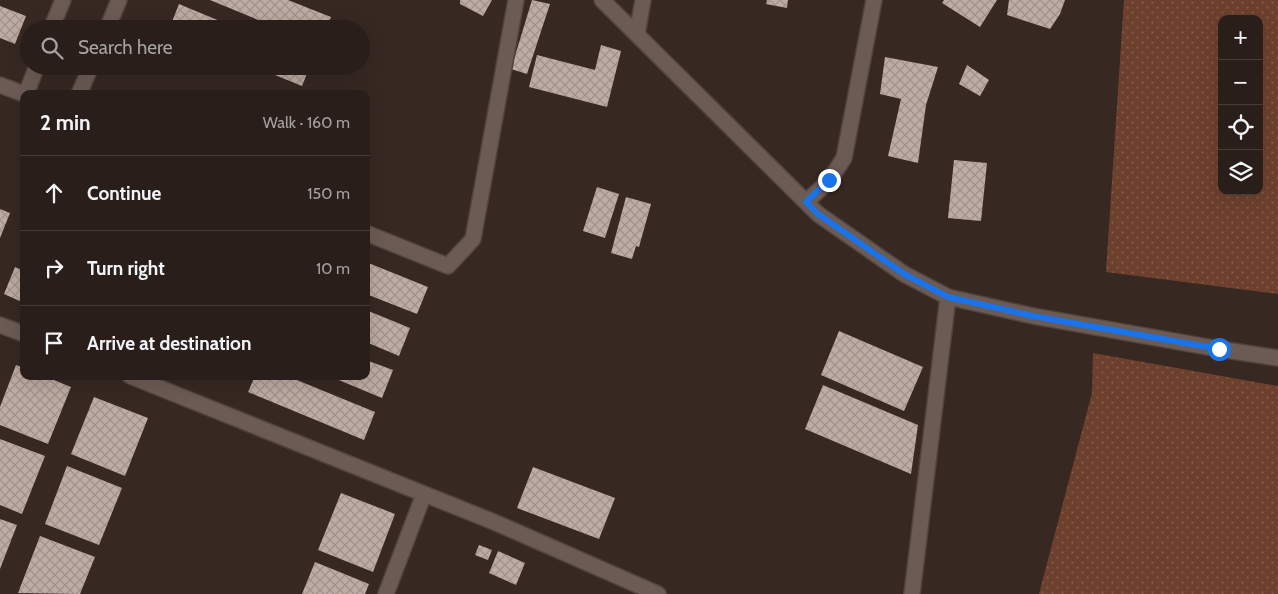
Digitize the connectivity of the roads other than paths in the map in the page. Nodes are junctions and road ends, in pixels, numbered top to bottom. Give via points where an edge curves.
1 (62, 0) edge
2 (119, 0) edge
3 (516, 0) edge
4 (602, 0) edge
5 (643, 0) edge
6 (874, 0) edge
7 (54, 20) edge
8 (111, 20) edge
9 (637, 34) junction
10 (33, 75) edge
11 (87, 75) edge
12 (0, 85) edge
13 (27, 90) edge
14 (81, 90) edge
15 (20, 92) edge
16 (806, 202) junction
17 (370, 235) edge
18 (948, 297) junction
19 (0, 325) edge
20 (20, 332) edge
21 (1278, 358) edge
22 (140, 380) edge
23 (424, 494) junction
24 (386, 594) edge
25 (658, 594) edge
26 (912, 594) edge

1 - 7 street
2 - 8 street
3 - 17 street via 473,239 448,266
4 - 9 street
5 - 9 street
6 - 16 street via 844,158 829,180
9 - 16 street
10 - 13 street
11 - 14 street
12 - 15 street
16 - 18 street via 818,214 904,274
18 - 21 street via 1033,316
18 - 26 street
19 - 20 street
22 - 23 street
23 - 24 street
23 - 25 street

